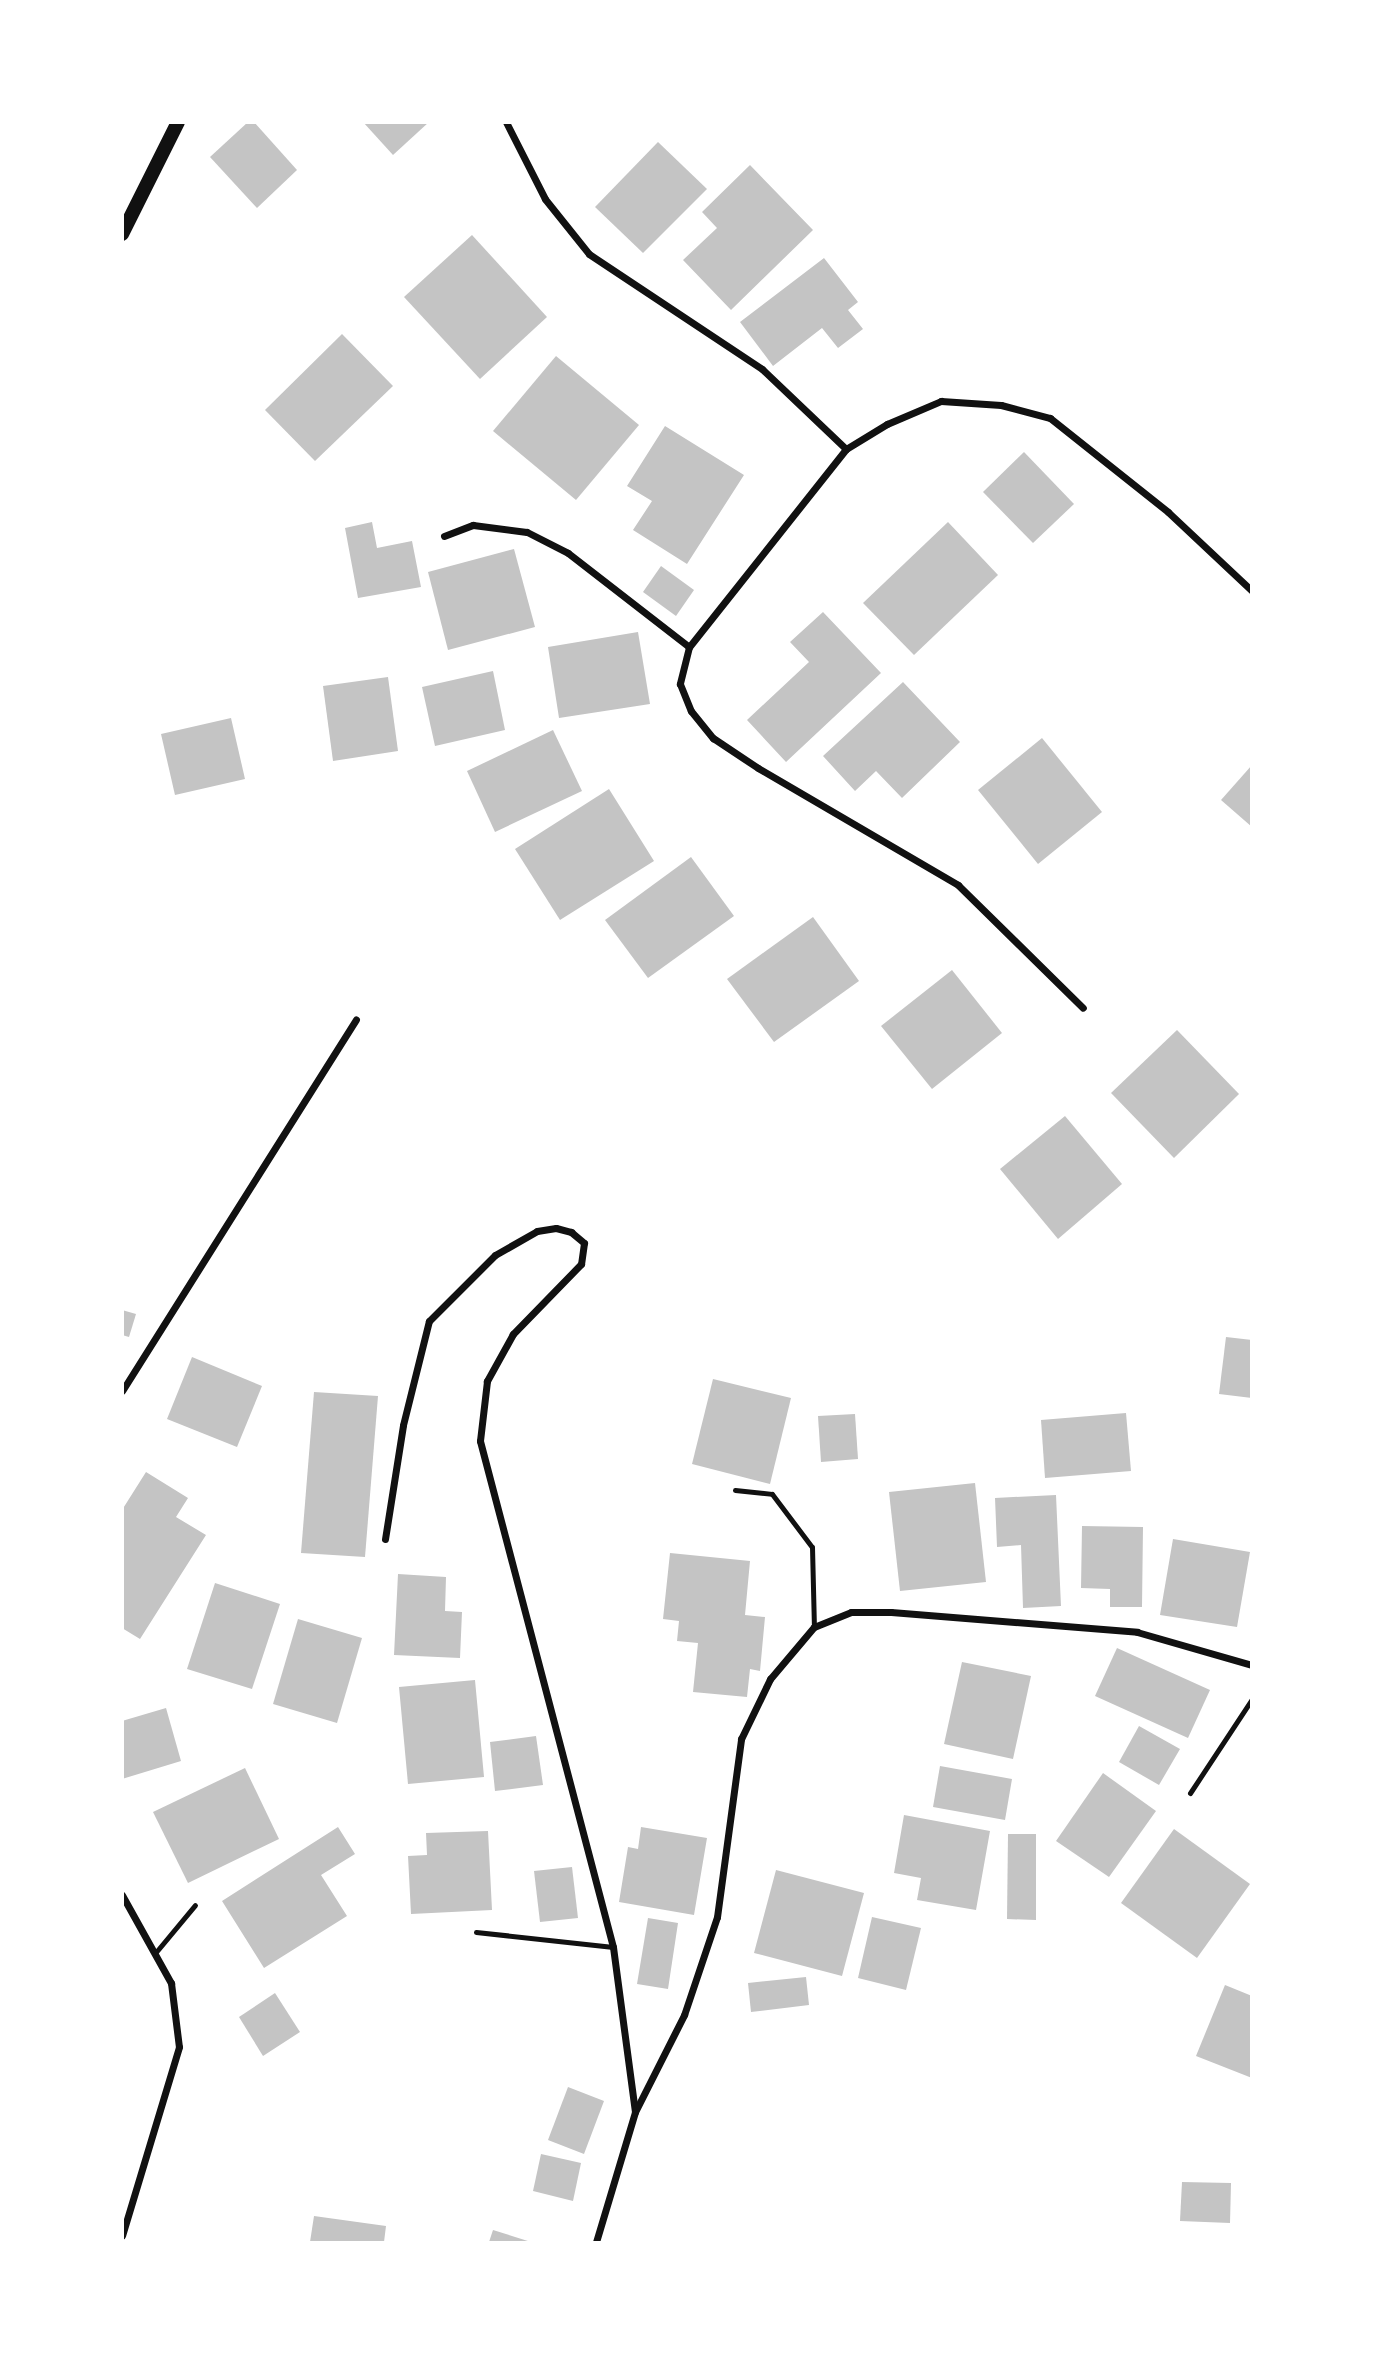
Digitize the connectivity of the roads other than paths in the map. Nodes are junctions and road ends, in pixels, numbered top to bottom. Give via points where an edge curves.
1 (178, 122) edge
2 (506, 122) edge
3 (122, 234) edge
4 (846, 449) junction
5 (444, 536) dead end
6 (1251, 591) edge
7 (689, 647) junction
8 (1083, 1008) dead end
9 (356, 1020) dead end
10 (122, 1391) edge
11 (735, 1490) dead end
12 (385, 1539) dead end
13 (814, 1628) junction
14 (1251, 1665) edge
15 (1251, 1699) edge
16 (1190, 1793) dead end
17 (122, 1895) edge
18 (195, 1905) dead end
19 (476, 1932) dead end
20 (613, 1947) junction
21 (156, 1952) junction
22 (635, 2112) junction
23 (122, 2236) edge
24 (596, 2242) edge

1 - 3 main road
2 - 4 street via 545,199 589,254 762,369
4 - 6 street via 887,424 941,401 1001,405 1050,418 1168,512
4 - 7 street
5 - 7 street via 473,526 527,532 568,553
7 - 8 street via 680,684 691,711 713,738 958,885
9 - 10 street
11 - 13 lane via 772,1494 812,1547
12 - 20 street via 403,1425 429,1321 495,1255 537,1231 556,1228 571,1232 584,1243 581,1264 513,1334 487,1381 480,1441
13 - 14 street via 850,1612 891,1612 1137,1632
13 - 22 street via 771,1679 741,1739 717,1917 684,2015
15 - 16 lane
17 - 21 street
18 - 21 lane
19 - 20 lane
20 - 22 street
21 - 23 street via 171,1983 179,2047
22 - 24 street

